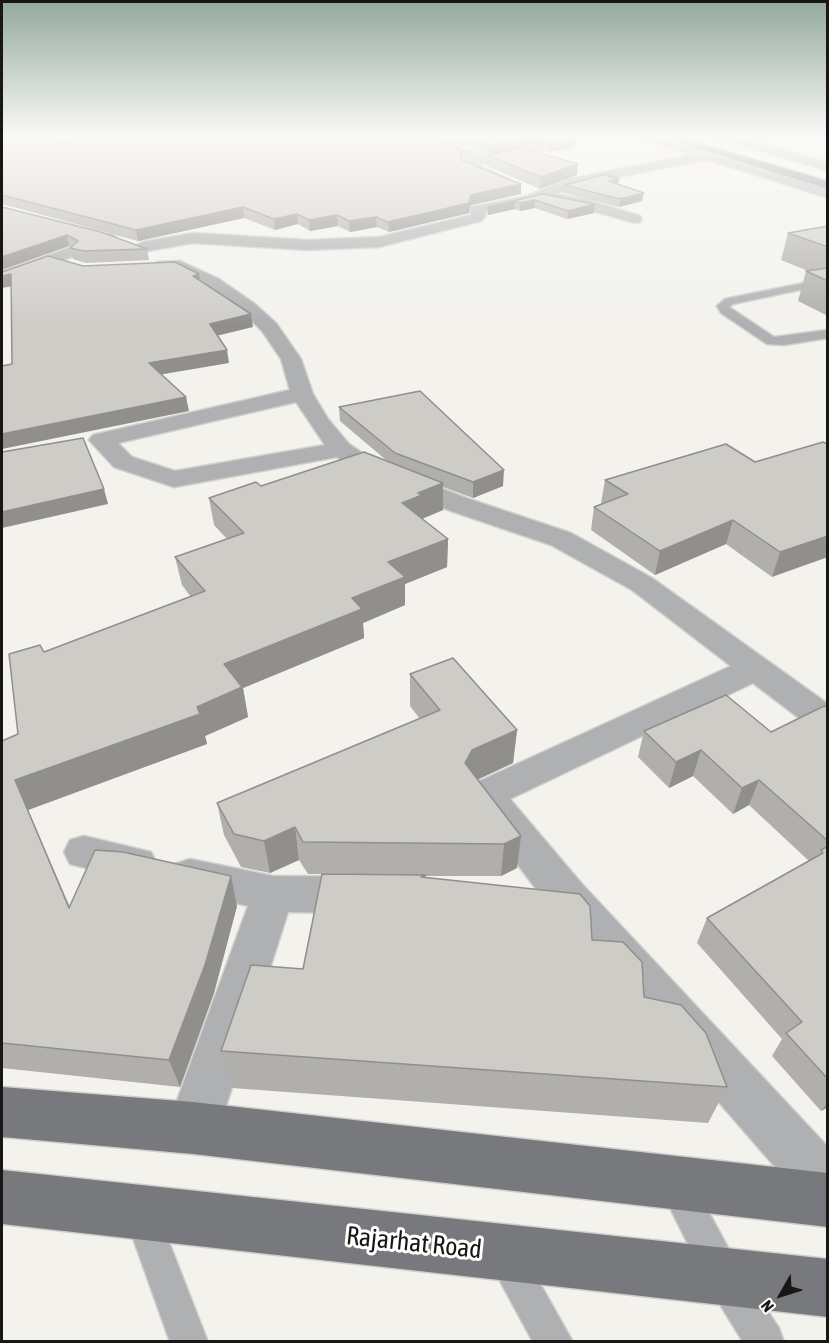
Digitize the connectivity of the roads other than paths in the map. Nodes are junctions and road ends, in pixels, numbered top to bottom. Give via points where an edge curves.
1 (525, 200) edge
2 (566, 200) edge
3 (635, 219) dead end
4 (88, 232) edge
5 (127, 248) junction
6 (50, 260) junction
7 (86, 270) edge
8 (2, 278) edge
9 (828, 280) edge
10 (828, 334) edge
11 (302, 394) junction
12 (341, 449) junction
13 (756, 668) junction
14 (828, 722) edge
15 (84, 852) dead end
16 (273, 894) junction
17 (402, 896) edge
18 (520, 897) edge
19 (567, 897) junction
20 (2, 1112) edge
21 (193, 1128) junction
22 (675, 1183) junction
23 (828, 1186) edge
24 (2, 1197) edge
25 (828, 1200) edge
26 (140, 1213) junction
27 (503, 1253) junction
28 (723, 1277) junction
29 (828, 1288) edge
30 (189, 1341) edge
31 (554, 1341) edge
32 (765, 1341) edge

1 - 5 street via 476,210 476,218 379,242 339,246 193,238
2 - 3 street
4 - 5 street
5 - 6 street
5 - 11 street via 180,266 249,308 269,327 291,359
6 - 7 street
6 - 8 street
9 - 10 lane via 729,301 723,306 724,311 771,340
11 - 12 street
11 - 12 street via 90,442 123,462 174,479
12 - 13 street via 371,470 561,539 642,584
13 - 14 street
13 - 19 street via 484,795
15 - 16 street
16 - 17 street
16 - 21 street
18 - 19 street
19 - 23 street
20 - 21 main road
21 - 22 main road
22 - 25 main road
22 - 28 lane
24 - 26 main road, Rajarhat Road
26 - 27 main road, Rajarhat Road
26 - 30 lane
27 - 28 main road, Rajarhat Road
27 - 31 lane
28 - 29 main road, Rajarhat Road
28 - 32 lane

